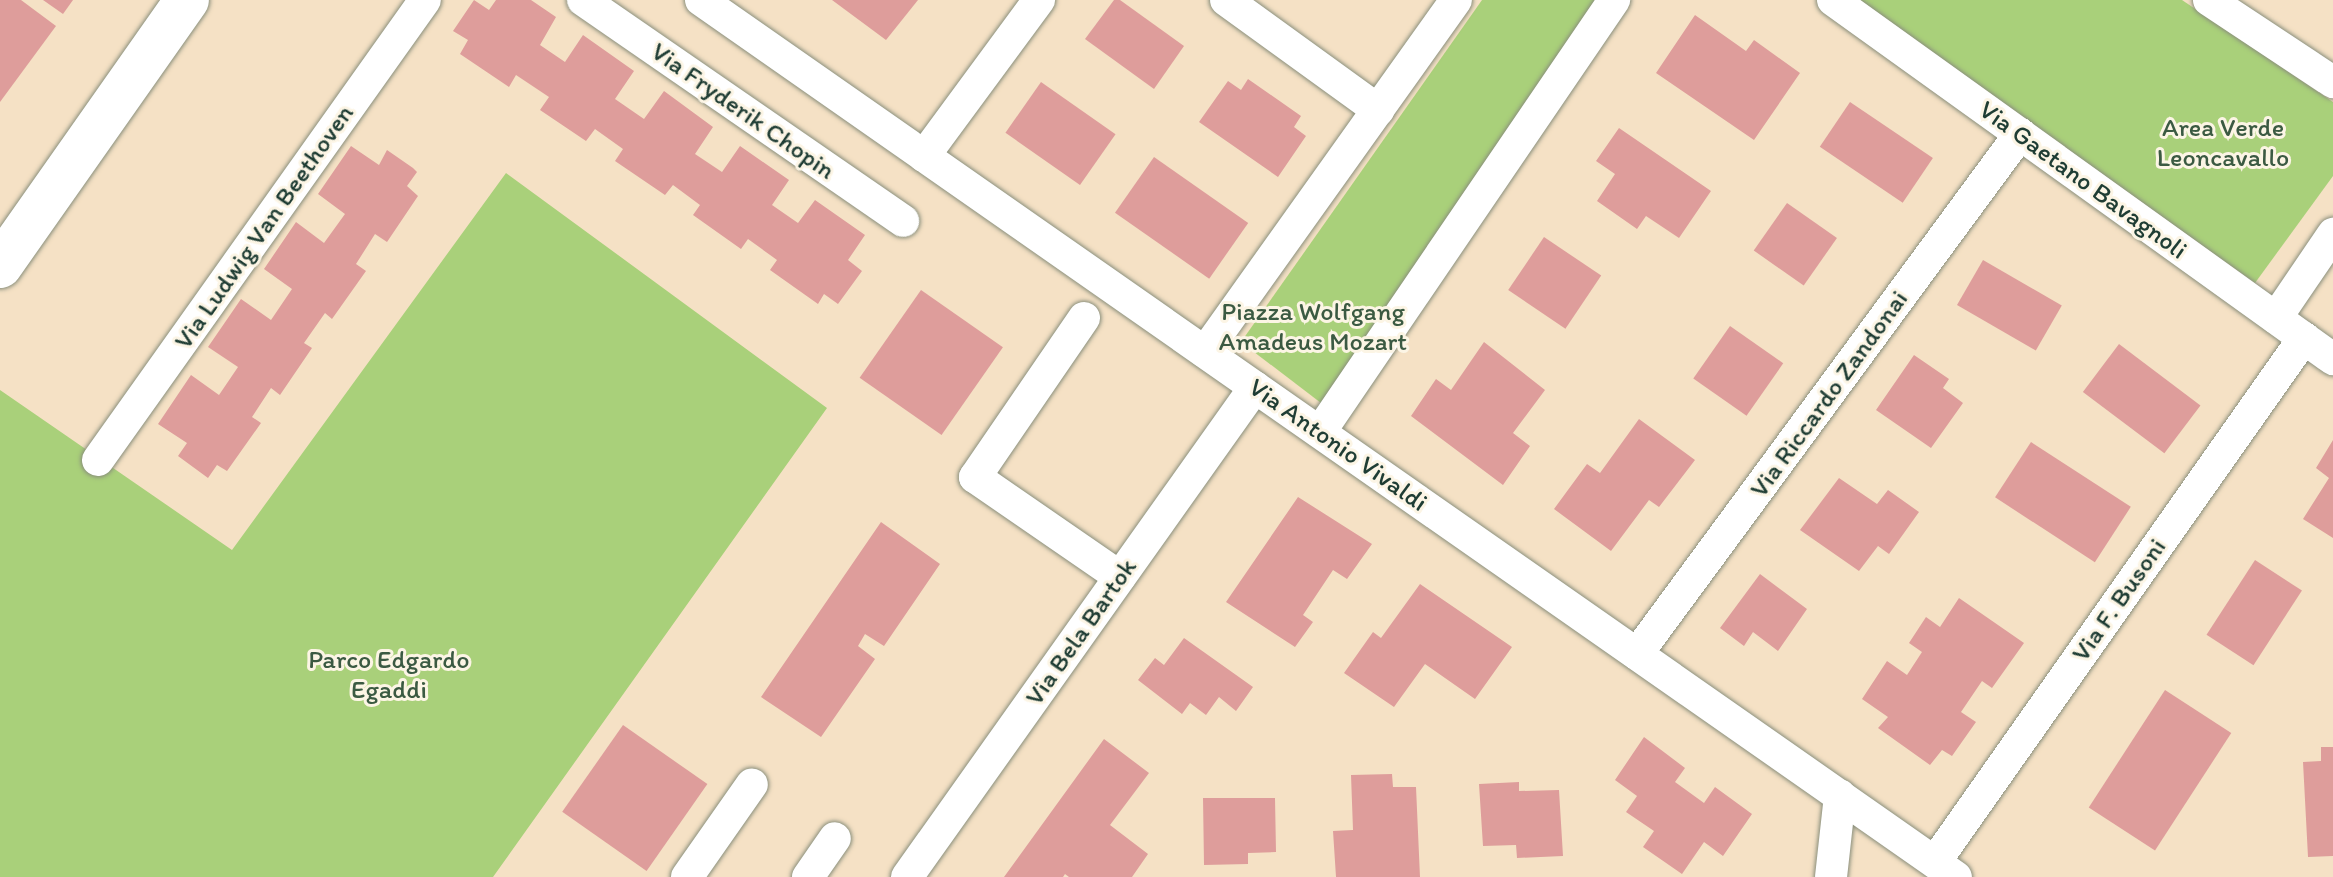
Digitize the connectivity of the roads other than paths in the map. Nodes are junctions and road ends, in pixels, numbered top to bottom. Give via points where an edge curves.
1 (187, 0) edge
2 (425, 0) edge
3 (583, 0) edge
4 (701, 0) edge
5 (1039, 0) edge
6 (1226, 0) edge
7 (1456, 0) edge
8 (1614, 0) edge
9 (1833, 0) edge
10 (2209, 0) edge
11 (2333, 82) edge
12 (1378, 110) junction
13 (2020, 134) junction
14 (924, 156) junction
15 (903, 221) dead end
16 (2333, 234) edge
17 (0, 266) edge
18 (1084, 318) dead end
19 (2276, 318) junction
20 (2304, 338) junction
21 (1205, 352) junction
22 (2333, 359) edge
23 (1255, 387) junction
24 (1320, 432) junction
25 (100, 457) dead end
26 (1120, 577) junction
27 (1637, 654) junction
28 (752, 784) dead end
29 (1840, 795) junction
30 (835, 838) dead end
31 (1946, 869) edge
32 (687, 877) edge
33 (808, 877) edge
34 (907, 877) edge
35 (1831, 877) edge

1 - 17 street
2 - 25 street, Via Ludwig Van Beethoven
3 - 15 street, Via Fryderik Chopin
4 - 14 street, Via Antonio Vivaldi
5 - 14 street
6 - 12 street
7 - 12 street
8 - 24 street
9 - 13 street, Via Gaetano Bavagnoli
10 - 11 street
12 - 21 street
13 - 19 street, Via Gaetano Bavagnoli
13 - 27 street, Via Riccardo Zandonai
14 - 21 street, Via Antonio Vivaldi
16 - 19 street
18 - 26 street via 975,477
19 - 20 street, Via Gaetano Bavagnoli
20 - 22 street, Via Gaetano Bavagnoli
20 - 31 street, Via F. Busoni
21 - 23 street, Via Antonio Vivaldi
23 - 24 street, Via Antonio Vivaldi
23 - 26 street, Via Bela Bartok
24 - 27 street, Via Antonio Vivaldi
26 - 34 street, Via Bela Bartok
27 - 29 street, Via Antonio Vivaldi
28 - 32 street
29 - 31 street, Via Antonio Vivaldi
29 - 35 street
30 - 33 street

